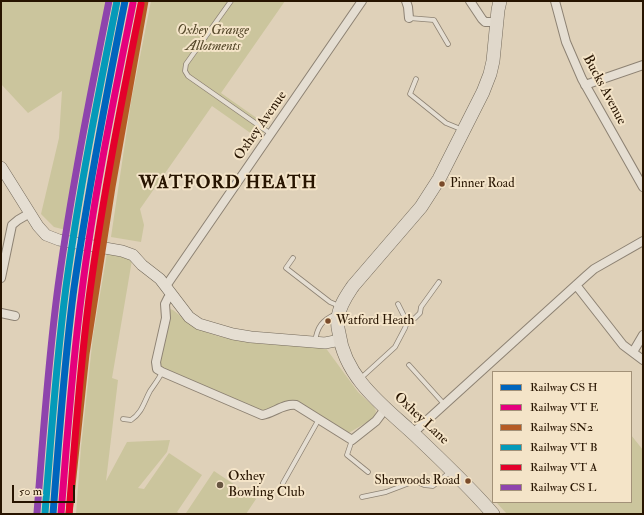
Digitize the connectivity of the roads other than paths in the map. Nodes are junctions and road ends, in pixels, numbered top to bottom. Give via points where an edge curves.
1 (231, 1) edge
2 (362, 1) edge
3 (406, 1) edge
4 (470, 1) edge
5 (500, 1) edge
6 (555, 1) edge
7 (410, 18) joint
8 (496, 22) junction
9 (448, 44) dead end
10 (643, 65) edge
11 (416, 78) dead end
12 (585, 84) junction
13 (463, 130) junction
14 (271, 134) junction
15 (1, 167) edge
16 (643, 187) edge
17 (30, 213) junction
18 (643, 241) edge
19 (293, 258) dead end
20 (1, 278) edge
21 (439, 282) dead end
22 (576, 285) junction
23 (169, 290) junction
24 (398, 304) dead end
25 (340, 309) junction
26 (1, 312) edge
27 (15, 316) dead end
28 (407, 322) junction
29 (643, 335) edge
30 (340, 340) junction
31 (315, 342) junction
32 (633, 352) junction
33 (643, 360) edge
34 (409, 365) dead end
35 (162, 372) junction
36 (360, 380) junction
37 (444, 404) junction
38 (385, 409) junction
39 (123, 419) dead end
40 (319, 419) junction
41 (413, 433) junction
42 (352, 440) junction
43 (452, 470) junction
44 (368, 472) dead end
45 (282, 483) dead end
46 (362, 497) dead end
47 (492, 514) edge

1 - 14 lane via 186,64 185,71 188,76
2 - 14 street, Oxhey Avenue
3 - 7 street
4 - 8 street via 482,20
5 - 8 main road
6 - 12 street, Bucks Avenue via 571,56
7 - 9 lane via 434,20
8 - 13 main road via 490,74
10 - 12 street
11 - 13 lane via 410,94 446,123
12 - 16 street, Bucks Avenue
13 - 25 main road via 431,193 357,281
14 - 23 street, Oxhey Avenue
15 - 17 street
17 - 20 street via 12,225
17 - 23 street via 46,234 59,240 132,255
18 - 22 street via 594,269
19 - 25 lane via 286,268
21 - 28 lane via 420,313
22 - 32 street via 623,345
22 - 37 street
23 - 31 street via 189,317 214,330 245,336
23 - 35 street via 166,318 156,362 157,369
24 - 28 lane
25 - 30 main road
25 - 31 lane via 327,318 319,328
26 - 27 street
28 - 36 lane via 395,347
29 - 32 street
30 - 31 street
30 - 36 main road, Oxhey Lane via 348,364
32 - 33 street
34 - 37 lane
35 - 39 lane via 140,412 131,420
35 - 40 street via 262,415 291,404
36 - 38 main road, Oxhey Lane
37 - 41 street
38 - 41 main road, Oxhey Lane
38 - 42 street via 376,421
40 - 42 street
40 - 45 lane
41 - 43 main road, Oxhey Lane
42 - 44 lane via 347,455
43 - 46 lane via 433,486 414,481 386,492
43 - 47 main road, Oxhey Lane

